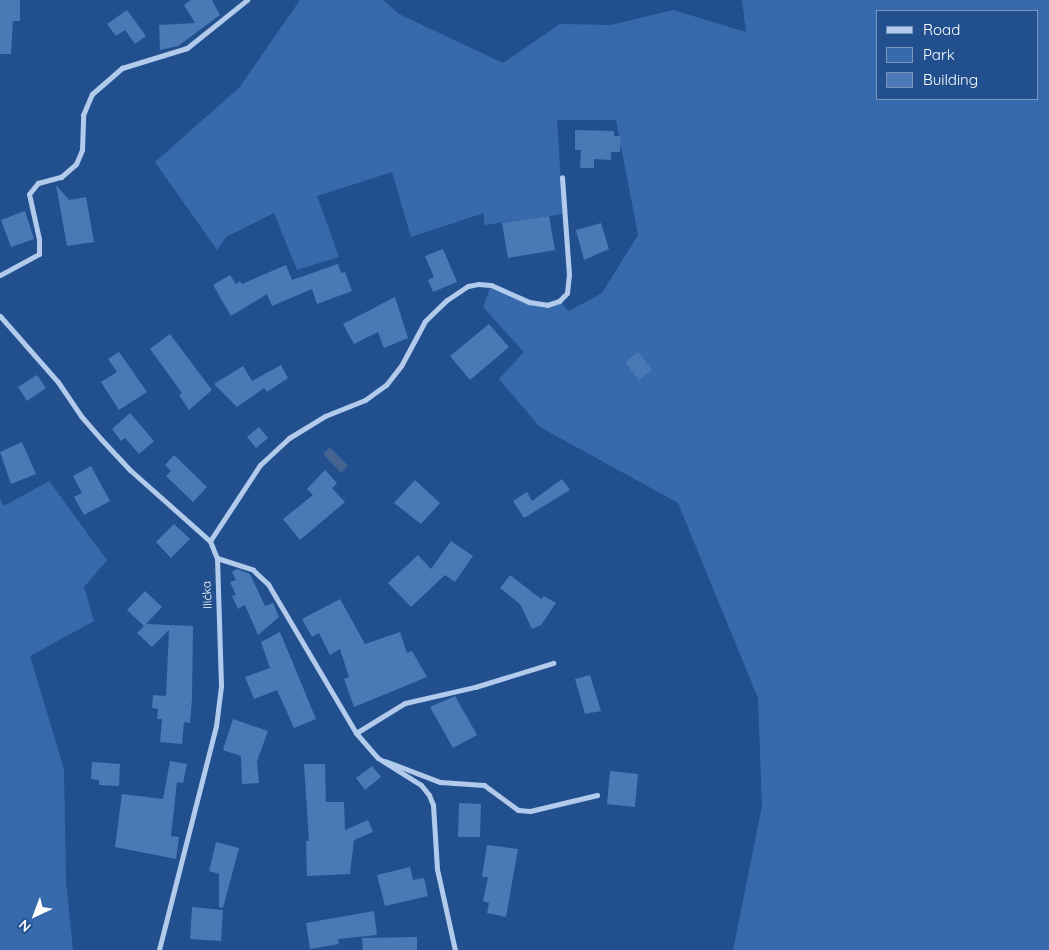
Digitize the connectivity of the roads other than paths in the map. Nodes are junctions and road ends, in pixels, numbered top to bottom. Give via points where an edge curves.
1 (247, 0) edge
2 (562, 177) dead end
3 (0, 275) edge
4 (0, 316) edge
5 (210, 541) junction
6 (217, 558) junction
7 (553, 663) dead end
8 (356, 734) junction
9 (378, 758) junction
10 (597, 795) dead end
11 (159, 950) edge
12 (455, 950) edge

1 - 3 street via 187,48 122,68 92,94 83,115 82,150 76,164 60,177 38,183 29,194 39,254
2 - 5 street via 569,276 567,293 560,301 547,305 529,302 491,285 478,284 468,286 447,300 425,321 401,366 386,385 365,400 325,416 289,438 260,465
4 - 5 street, Ilićka via 58,382 80,416 101,440
5 - 6 street, Ilićka
6 - 8 street via 253,570 268,584
6 - 11 street, Ilićka via 221,670 216,726
7 - 8 street via 475,687 405,702
8 - 9 street
9 - 10 street via 440,782 484,785 518,810 530,812
9 - 12 street via 421,786 433,804 437,869

